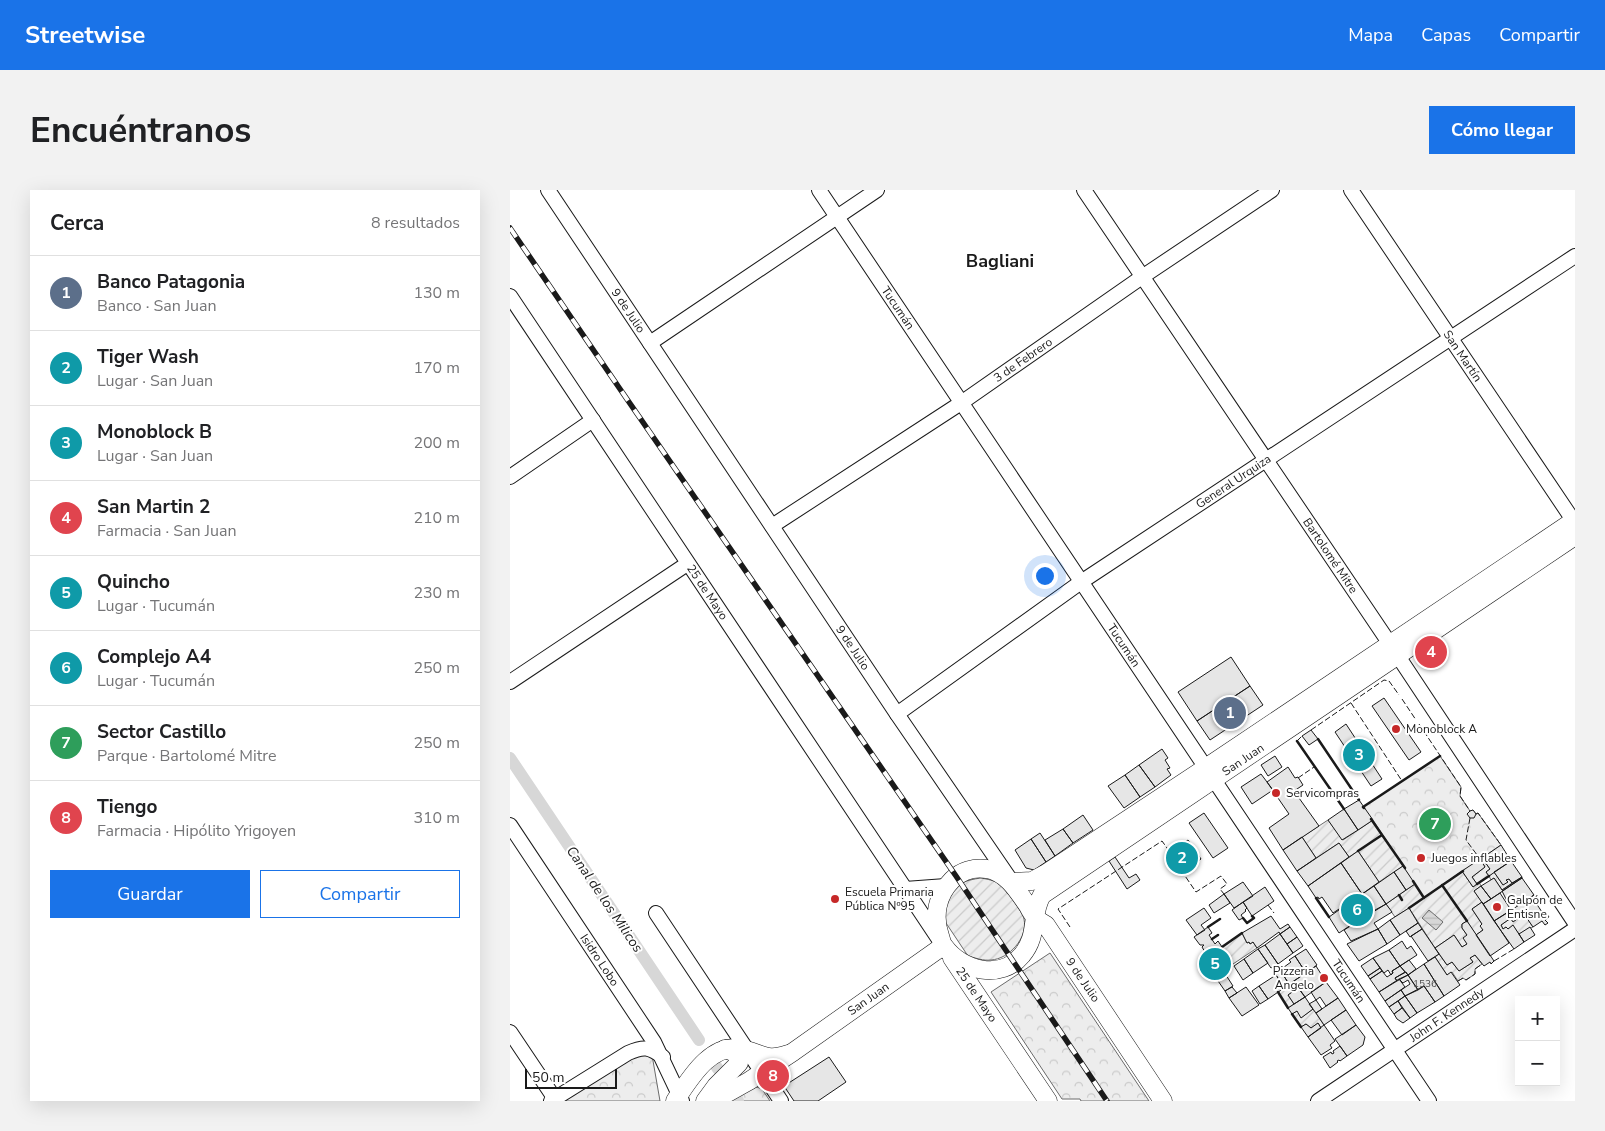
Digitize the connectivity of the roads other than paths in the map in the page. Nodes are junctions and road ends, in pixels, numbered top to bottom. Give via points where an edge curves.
1 (548, 190) edge
2 (819, 190) edge
3 (877, 190) edge
4 (1084, 190) edge
5 (1272, 190) edge
6 (1351, 190) edge
7 (838, 218) junction
8 (1575, 256) edge
9 (1142, 277) junction
10 (512, 303) edge
11 (1451, 339) junction
12 (650, 343) junction
13 (961, 402) junction
14 (593, 420) junction
15 (1266, 460) junction
16 (510, 477) edge
17 (1575, 525) edge
18 (772, 526) junction
19 (688, 564) junction
20 (1081, 582) junction
21 (1394, 650) junction
22 (510, 682) edge
23 (897, 714) junction
24 (1211, 773) junction
25 (511, 829) edge
26 (1011, 882) junction
27 (946, 886) junction
28 (906, 889) junction
29 (656, 913) dead end
30 (1035, 918) junction
31 (1575, 923) edge
32 (1575, 929) edge
33 (943, 946) junction
34 (510, 1032) edge
35 (725, 1049) junction
36 (746, 1050) junction
37 (1394, 1050) junction
38 (793, 1052) junction
39 (663, 1057) junction
40 (762, 1073) junction
41 (679, 1099) edge
42 (553, 1100) edge
43 (705, 1101) edge
44 (713, 1101) edge
45 (781, 1101) edge
46 (1048, 1101) edge
47 (1163, 1101) edge
48 (1318, 1101) edge
49 (1429, 1101) edge

1 - 12 street, 9 de Julio
2 - 7 street, Tucumán
3 - 7 street
4 - 9 street, Bartolomé Mitre
5 - 9 street, 3 de Febrero
6 - 11 street, San Martín
7 - 12 street
7 - 13 street, Tucumán
8 - 11 street, General Urquiza
9 - 13 street, 3 de Febrero
9 - 15 street, Bartolomé Mitre
10 - 14 street, 25 de Mayo
11 - 15 street, General Urquiza
11 - 17 street, San Martín
12 - 18 street, 9 de Julio
13 - 18 street, 3 de Febrero
13 - 20 street, Tucumán
14 - 16 street
14 - 19 street, 25 de Mayo
15 - 20 street, General Urquiza
15 - 21 street, Bartolomé Mitre
17 - 21 main road, San Juan
18 - 23 street, 9 de Julio
19 - 22 street
19 - 28 street, 25 de Mayo
20 - 23 street, General Urquiza
20 - 24 street, Tucumán
21 - 24 main road, San Juan
21 - 31 street, Bartolomé Mitre
23 - 26 street, 9 de Julio
24 - 26 main road, San Juan via 1045,874 1032,881
24 - 30 main road, San Juan via 1042,895
24 - 37 street, Tucumán
25 - 39 street, Isidro Lobo
26 - 27 main road via 988,869 974,868 956,876
26 - 30 main road, 9 de Julio
27 - 28 street
27 - 33 main road via 936,914
28 - 33 street, 25 de Mayo
29 - 36 street
30 - 33 main road, San Juan via 1031,940 1024,954 1002,968 985,970 970,967
30 - 47 main road, 9 de Julio via 1046,925
32 - 37 street, John F. Kennedy
33 - 38 main road, San Juan
33 - 46 main road, 25 de Mayo
34 - 42 street
35 - 36 main road, San Juan
35 - 41 main road via 702,1064
35 - 43 main road via 734,1052 739,1063
36 - 38 main road, San Juan via 777,1058
36 - 40 street
37 - 48 street, John F. Kennedy
37 - 49 street, Tucumán
38 - 40 main road, San Juan
39 - 41 street, Isidro Lobo
39 - 42 street via 652,1049 628,1053
40 - 44 main road, San Juan
40 - 45 street

